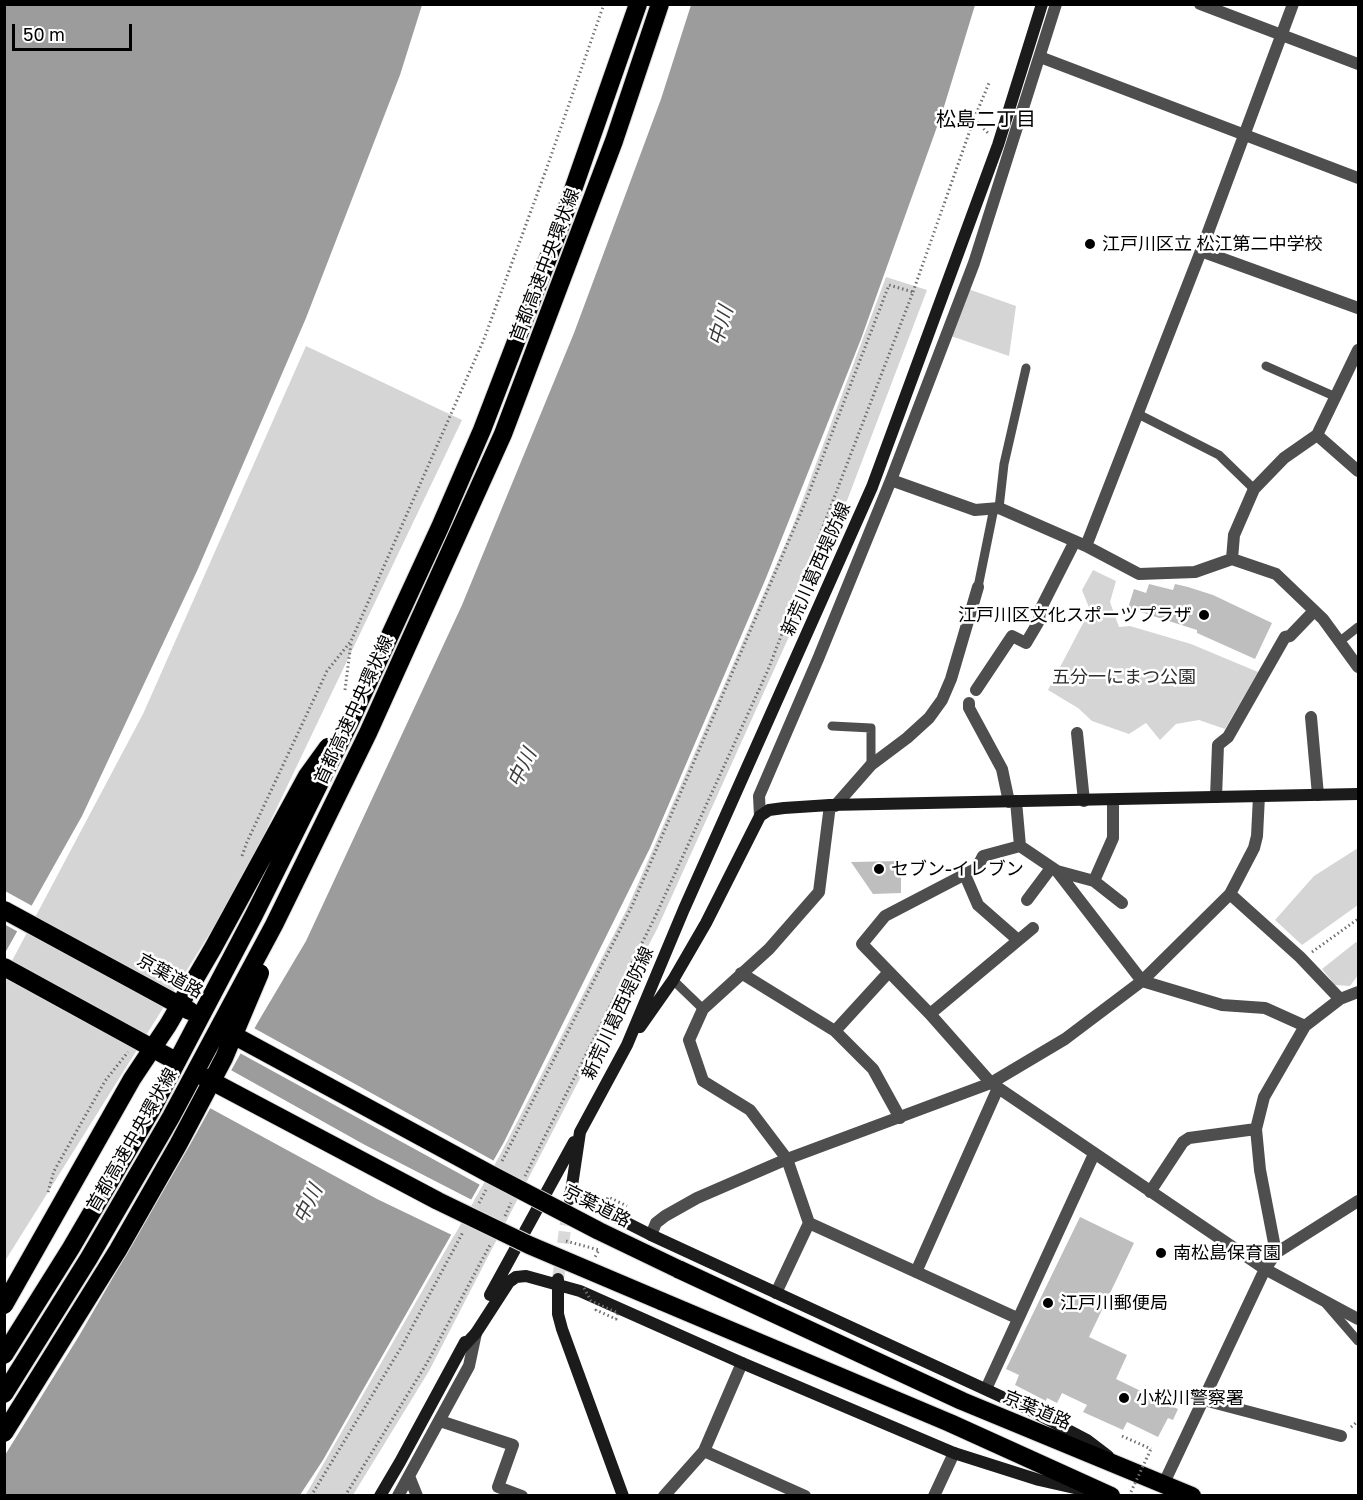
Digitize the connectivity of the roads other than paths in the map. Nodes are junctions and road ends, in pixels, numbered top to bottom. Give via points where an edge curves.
1 (638, 4) edge
2 (660, 4) edge
3 (1042, 4) edge
4 (1056, 4) edge
5 (1200, 4) edge
6 (1293, 4) edge
7 (1282, 36) junction
8 (1040, 57) junction
9 (1359, 64) edge
10 (1244, 133) junction
11 (1004, 146) junction
12 (1359, 178) edge
13 (1201, 251) junction
14 (1359, 308) edge
15 (1359, 350) edge
16 (1266, 366) dead end
17 (1026, 368) dead end
18 (1336, 397) junction
19 (1138, 414) junction
20 (1317, 435) junction
21 (1359, 471) edge
22 (891, 480) junction
23 (1254, 489) junction
24 (996, 508) junction
25 (1081, 543) junction
26 (1232, 559) junction
27 (978, 587) joint
28 (1314, 611) junction
29 (1359, 627) edge
30 (1339, 642) junction
31 (1359, 667) edge
32 (976, 690) dead end
33 (969, 703) dead end
34 (356, 709) junction
35 (1311, 717) dead end
36 (832, 726) dead end
37 (1077, 734) dead end
38 (871, 765) junction
39 (1359, 794) edge
40 (1318, 795) junction
41 (1259, 796) junction
42 (1216, 797) junction
43 (1113, 800) junction
44 (1012, 801) junction
45 (1084, 801) junction
46 (832, 806) junction
47 (760, 816) junction
48 (1020, 846) junction
49 (1054, 869) junction
50 (965, 874) junction
51 (1094, 881) junction
52 (1230, 894) junction
53 (1027, 900) dead end
54 (1122, 903) dead end
55 (4, 910) edge
56 (274, 925) junction
57 (1033, 928) dead end
58 (1017, 940) junction
59 (4, 967) edge
60 (741, 973) junction
61 (888, 973) junction
62 (673, 980) junction
63 (1142, 981) junction
64 (1359, 992) edge
65 (1340, 999) junction
66 (703, 1009) junction
67 (930, 1014) junction
68 (1305, 1026) junction
69 (835, 1031) junction
70 (627, 1045) junction
71 (994, 1085) junction
72 (900, 1118) junction
73 (1256, 1129) junction
74 (580, 1132) junction
75 (1094, 1154) junction
76 (787, 1159) junction
77 (1150, 1192) junction
78 (1359, 1201) edge
79 (809, 1223) junction
80 (651, 1235) junction
81 (1276, 1252) junction
82 (1265, 1269) junction
83 (916, 1272) junction
84 (557, 1281) junction
85 (776, 1293) junction
86 (1323, 1301) junction
87 (4, 1305) edge
88 (1017, 1318) junction
89 (1359, 1319) edge
90 (476, 1334) junction
91 (1359, 1341) edge
92 (463, 1347) junction
93 (4, 1355) edge
94 (742, 1363) junction
95 (986, 1389) junction
96 (4, 1394) edge
97 (1204, 1400) junction
98 (440, 1421) junction
99 (4, 1434) edge
100 (1341, 1436) dead end
101 (704, 1451) junction
102 (954, 1453) junction
103 (1126, 1468) junction
104 (409, 1476) junction
105 (1164, 1483) junction
106 (380, 1496) edge
107 (398, 1496) edge
108 (417, 1496) edge
109 (522, 1496) edge
110 (623, 1496) edge
111 (664, 1496) edge
112 (805, 1496) edge
113 (934, 1496) edge
114 (1111, 1496) edge
115 (1192, 1496) edge

1 - 34 highway, 首都高速中央環状線, bridge via 564,217 482,430
2 - 56 highway, 首都高速中央環状線, bridge via 614,141 502,434 368,733
3 - 11 street, 新荒川葛西堤防線
4 - 8 street
5 - 7 street
6 - 7 street
7 - 9 street
7 - 10 street
8 - 10 street
8 - 11 street
10 - 12 street
10 - 13 street
11 - 22 street via 974,263
11 - 70 street, 新荒川葛西堤防線 via 872,487
13 - 14 street
13 - 19 street
15 - 18 street
16 - 18 lane
17 - 24 lane
18 - 20 street
19 - 23 lane via 1219,455
19 - 25 street
20 - 21 street
20 - 23 street via 1284,458
22 - 24 street via 975,510
22 - 47 street via 759,796
23 - 26 street via 1234,535
24 - 25 street
24 - 27 lane
25 - 26 street via 1139,574 1195,572
25 - 32 street via 1040,610 1039,621 1026,643 1012,636
26 - 28 street via 1276,574
27 - 38 street via 942,700 929,718
28 - 30 street
28 - 42 street via 1285,637 1228,737 1218,745
29 - 30 lane
30 - 31 street
33 - 44 street via 1002,770
34 - 87 highway, bridge via 307,776 213,948 132,1079
34 - 93 highway, 首都高速中央環状線, bridge via 152,1109
35 - 40 street
36 - 38 lane via 871,728
37 - 45 street
38 - 46 street
39 - 40 street
40 - 41 street
41 - 42 street
41 - 52 street via 1254,848
42 - 43 street
43 - 45 street
43 - 51 street via 1113,838
44 - 45 street
44 - 46 street
44 - 48 street
46 - 47 street via 769,810
46 - 60 street via 819,892 769,949
47 - 62 street
48 - 49 street
48 - 50 street via 983,856 977,868
49 - 51 street
49 - 53 street
49 - 63 street
50 - 58 street via 978,905
50 - 61 street via 885,916 862,944
51 - 54 street
52 - 63 street
52 - 65 street
55 - 103 highway, 京葉道路, bridge via 599,1232 962,1401
56 - 96 highway, 首都高速中央環状線, bridge via 171,1117
56 - 99 highway, bridge via 258,979 224,1058 178,1145
57 - 58 street
58 - 67 street
59 - 114 highway, bridge via 200,1075 529,1245 950,1423
60 - 66 street
60 - 69 street
61 - 67 street
61 - 69 street
62 - 66 lane
62 - 70 street
63 - 68 street via 1222,1005 1265,1008
63 - 71 street via 1065,1039
64 - 65 street
65 - 68 street
66 - 76 street via 688,1040 703,1081 750,1110
67 - 71 street
68 - 73 street via 1264,1097
69 - 72 street via 873,1069
70 - 74 street, 新荒川葛西堤防線
71 - 72 street
71 - 75 street
71 - 83 street
72 - 76 street
73 - 77 street via 1189,1138
73 - 81 street
74 - 80 street, 新荒川葛西堤防線 via 570,1196
74 - 92 street, 新荒川葛西堤防線
75 - 77 street
75 - 88 street
76 - 79 street
76 - 80 street via 697,1198 656,1223
77 - 82 street
78 - 81 street
79 - 83 street
79 - 85 street
80 - 85 street
81 - 82 street
82 - 86 street
82 - 97 street
83 - 88 street
84 - 90 street, 新荒川葛西堤防線 via 516,1277 503,1289
84 - 94 street
84 - 110 street via 562,1329
85 - 95 street
86 - 89 street
86 - 91 lane
88 - 95 street
90 - 92 street, 新荒川葛西堤防線
90 - 98 street via 469,1365
92 - 106 street, 新荒川葛西堤防線
94 - 101 street
94 - 102 street
95 - 103 street via 1057,1423
97 - 100 street
97 - 105 street
98 - 104 street
98 - 109 street via 513,1445 498,1487
101 - 111 street
101 - 112 street
102 - 113 street
102 - 114 street
103 - 105 highway, 京葉道路
104 - 107 street
104 - 108 street
105 - 115 highway, 京葉道路

